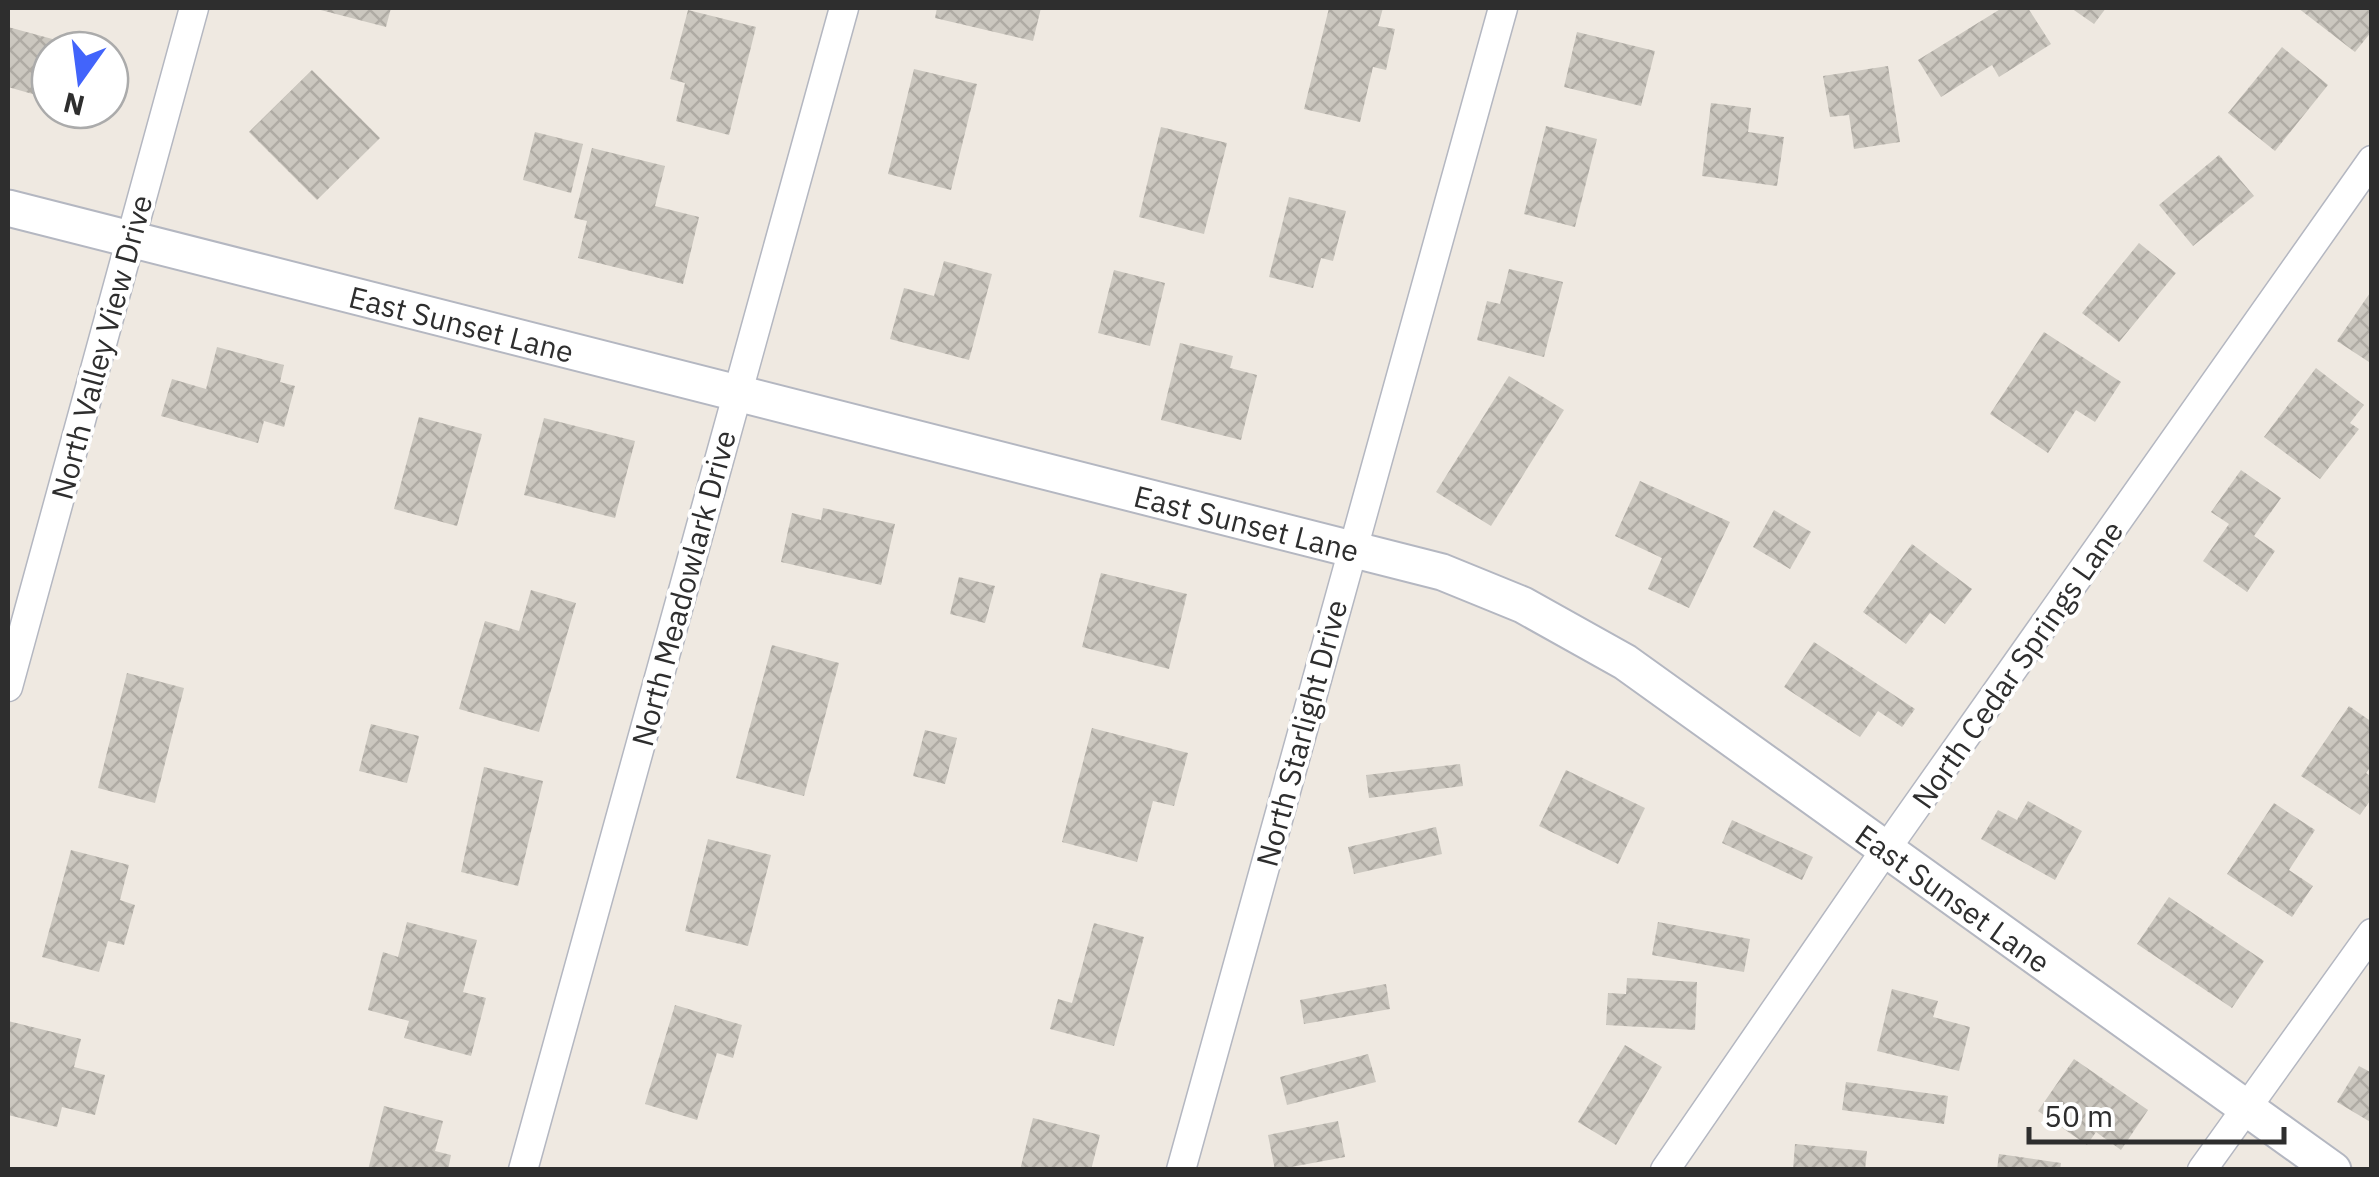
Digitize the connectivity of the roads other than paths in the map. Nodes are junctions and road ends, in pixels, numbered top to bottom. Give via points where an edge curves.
1 (194, 8) edge
2 (844, 8) edge
3 (1502, 8) edge
4 (2372, 160) edge
5 (8, 208) edge
6 (130, 240) junction
7 (736, 392) junction
8 (1352, 549) junction
9 (8, 687) edge
10 (1886, 849) junction
11 (2372, 934) edge
12 (2246, 1108) junction
13 (524, 1170) edge
14 (1181, 1170) edge
15 (1665, 1170) edge
16 (2202, 1170) edge
17 (2332, 1170) edge

1 - 6 street, North Valley View Drive
2 - 7 street, North Meadowlark Drive
3 - 8 street, North Starlight Drive
4 - 10 street, North Cedar Springs Lane
5 - 6 street, East Sunset Lane
6 - 7 street, East Sunset Lane
6 - 9 street, North Valley View Drive
7 - 8 street, East Sunset Lane
7 - 13 street, North Meadowlark Drive
8 - 10 street, East Sunset Lane via 1442,572 1523,605 1625,662
8 - 14 street, North Starlight Drive
10 - 12 street, East Sunset Lane
10 - 15 street, North Cedar Springs Lane
11 - 12 street
12 - 16 street
12 - 17 street, East Sunset Lane

